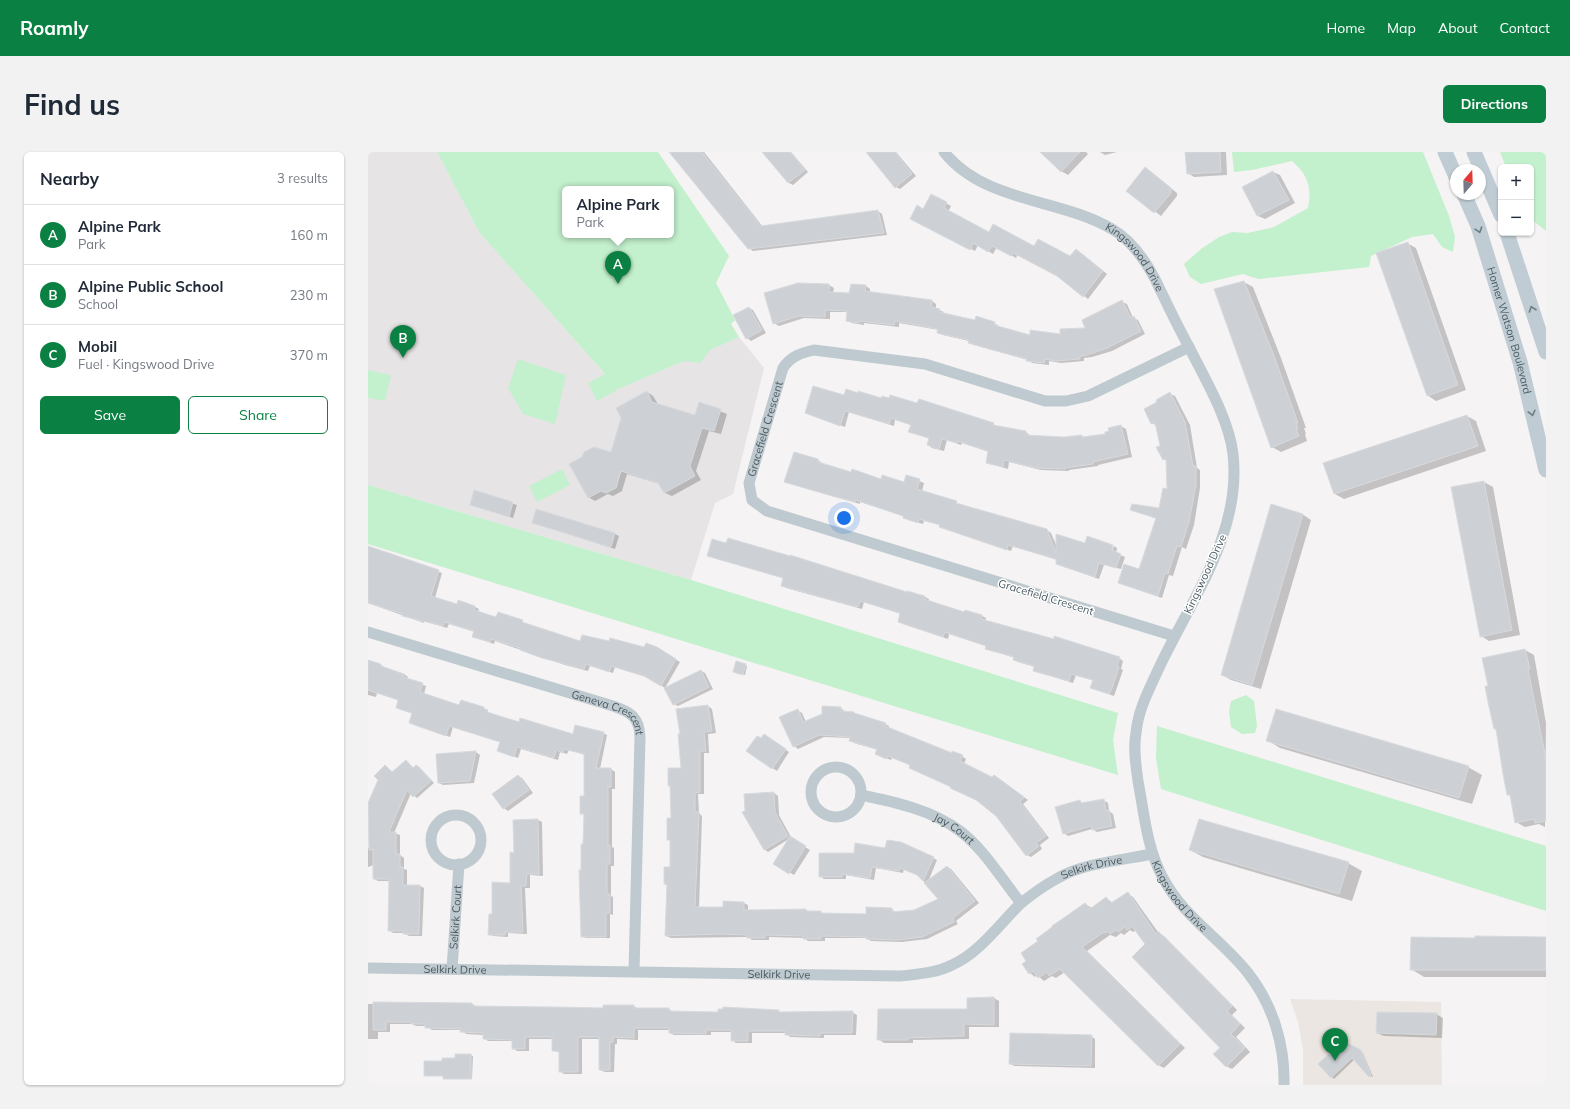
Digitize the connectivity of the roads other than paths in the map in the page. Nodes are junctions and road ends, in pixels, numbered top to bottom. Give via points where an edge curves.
1 (944, 152) edge
2 (1445, 152) edge
3 (1474, 152) edge
4 (1450, 164) edge
5 (1467, 200) edge
6 (1498, 208) edge
7 (1508, 236) edge
8 (1189, 347) junction
9 (1546, 352) edge
10 (1546, 470) edge
11 (368, 632) edge
12 (1174, 636) junction
13 (861, 795) junction
14 (1152, 854) junction
15 (459, 864) junction
16 (1021, 903) junction
17 (368, 968) edge
18 (452, 969) junction
19 (634, 971) junction
20 (1284, 1085) edge

1 - 8 street, Kingswood Drive via 971,177 992,187 1090,219 1112,229 1132,245 1147,264
2 - 4 main road
3 - 6 main road
5 -> 10 main road, Homer Watson Boulevard via 1478,226 1520,362
9 -> 7 main road
8 - 12 street, Kingswood Drive via 1220,410 1233,451 1234,474 1227,527 1219,550
8 - 12 street, Gracefield Crescent via 1088,396 1066,401 1045,401 925,364 814,350 798,354 787,361 783,368 749,483 752,500 767,511
11 - 19 street, Geneva Crescent via 612,706 624,710 635,718 640,726 640,737
12 - 14 street, Kingswood Drive via 1138,719 1134,747
13 - 13 street via 859,783 853,773 843,768 831,767 820,772 813,781 810,792 813,802 820,811 829,816 850,813
13 - 16 street, Jay Court via 922,811 961,831
14 - 16 street, Selkirk Drive via 1086,867 1058,877
14 - 20 street, Kingswood Drive via 1162,878 1182,906 1247,972 1261,992 1276,1025 1283,1050
15 - 15 street via 467,862 478,851 481,845 480,833 476,824 468,818 458,814 448,815 433,829 430,839 433,851 440,859
15 - 18 street, Selkirk Court
16 - 19 street, Selkirk Drive via 960,961 925,974 901,976
17 - 18 street, Selkirk Drive
18 - 19 street, Selkirk Drive

